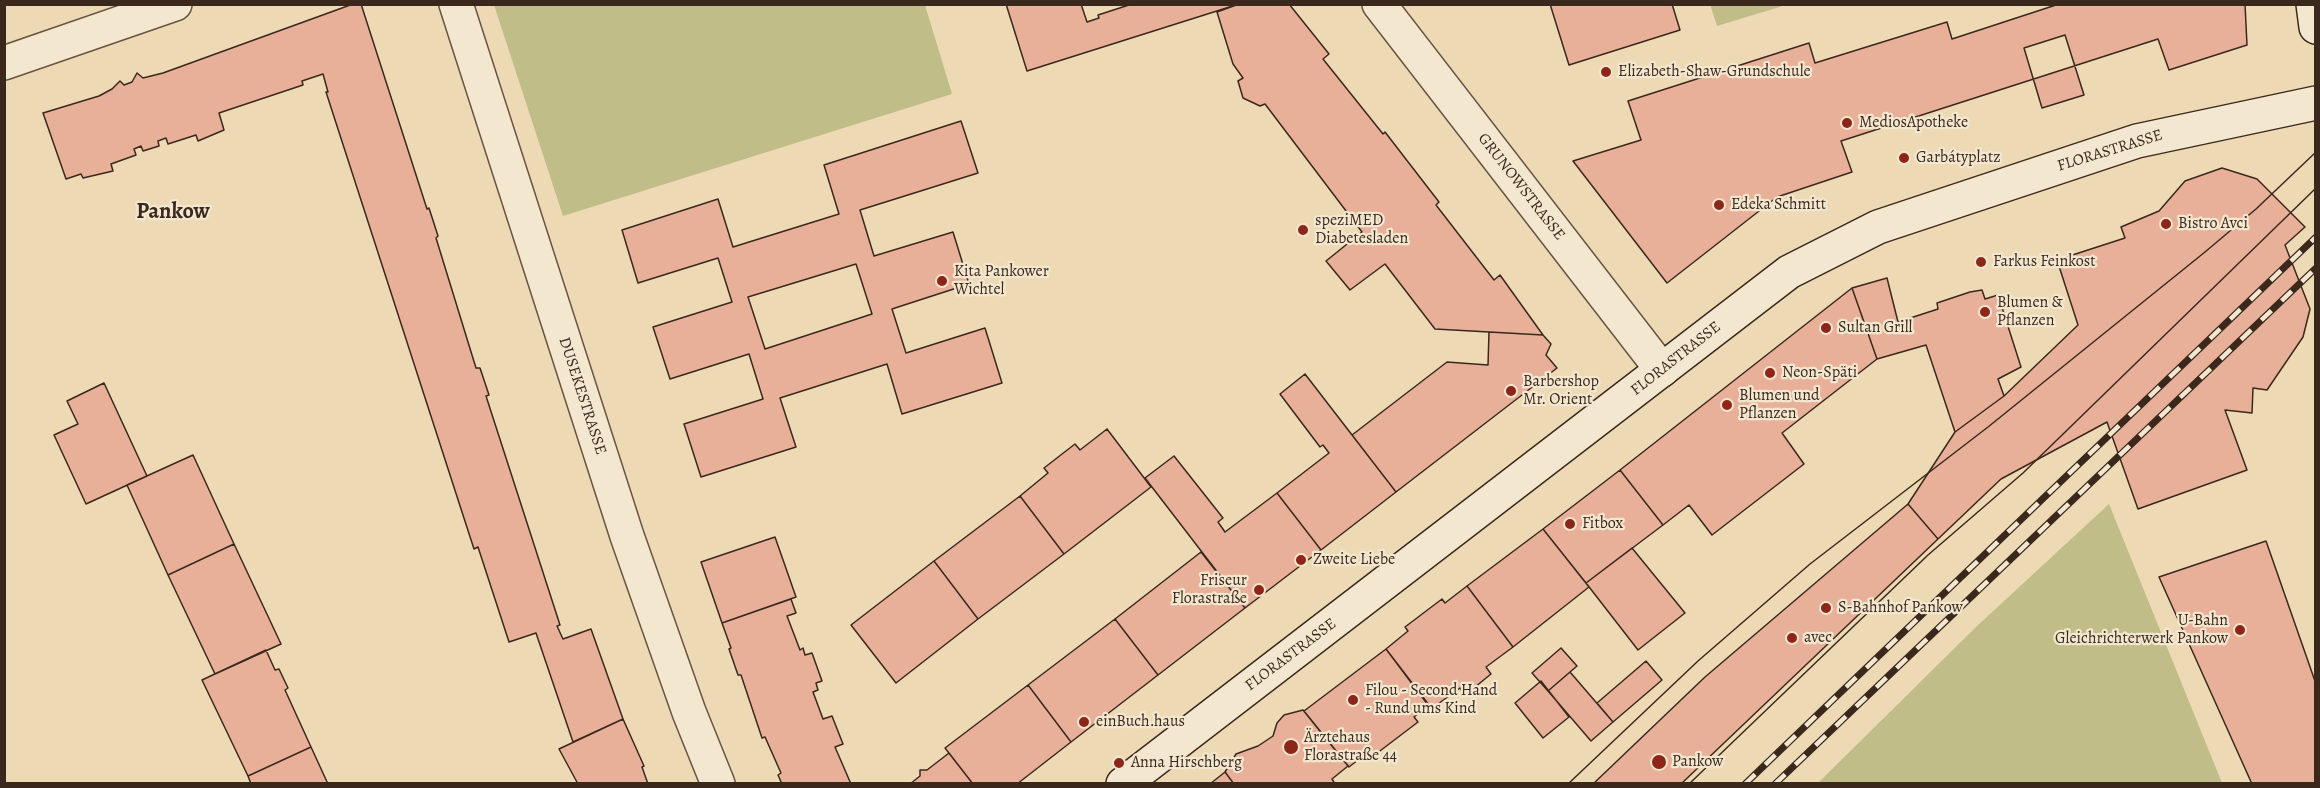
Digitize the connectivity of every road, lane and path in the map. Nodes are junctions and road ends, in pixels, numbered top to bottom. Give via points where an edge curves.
1 (175, 4) edge
2 (456, 4) edge
3 (1379, 4) edge
4 (2313, 4) edge
5 (2316, 27) edge
6 (4, 63) edge
7 (2316, 103) edge
8 (1662, 370) junction
9 (718, 783) edge
10 (1123, 783) edge

1 - 6 street
2 - 9 street, DUSEKESTRASSE via 627,536
3 - 8 street, GRUNOWSTRASSE
4 - 5 street
7 - 8 street, FLORASTRASSE via 2152,136 1878,227 1789,272
8 - 10 street, FLORASTRASSE

